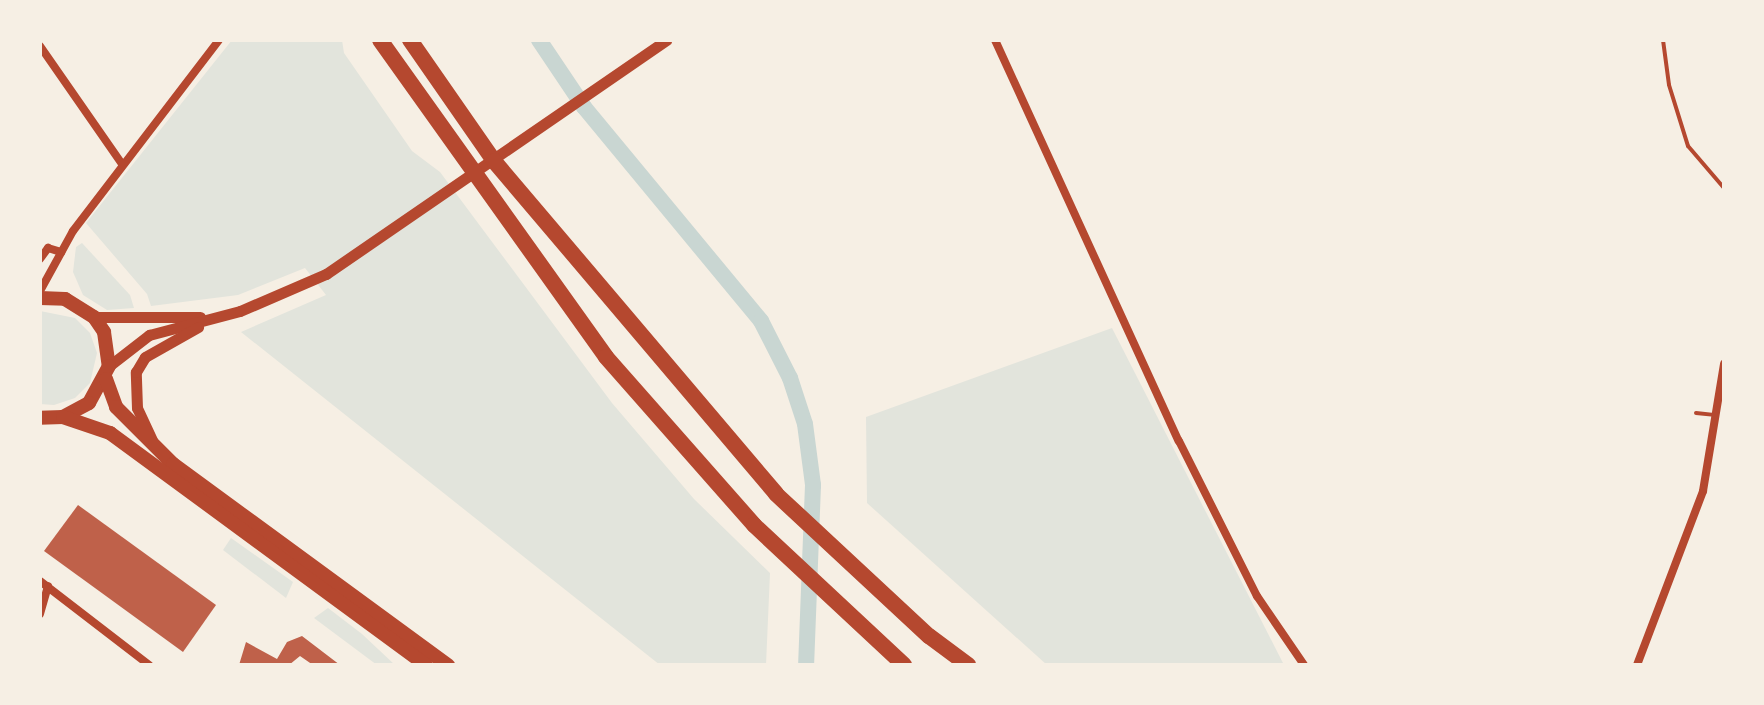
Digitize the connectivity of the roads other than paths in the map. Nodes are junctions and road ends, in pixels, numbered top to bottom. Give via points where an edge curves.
1 (219, 40) edge
2 (380, 40) edge
3 (410, 40) edge
4 (666, 40) edge
5 (995, 40) edge
6 (1663, 40) edge
7 (40, 46) edge
8 (122, 164) junction
9 (1724, 188) edge
10 (61, 252) junction
11 (40, 259) edge
12 (40, 291) edge
13 (40, 298) edge
14 (94, 317) junction
15 (216, 317) junction
16 (1724, 364) edge
17 (108, 373) junction
18 (1696, 413) dead end
19 (1716, 416) junction
20 (63, 417) junction
21 (40, 418) edge
22 (156, 450) junction
23 (44, 583) edge
24 (40, 614) edge
25 (149, 665) edge
26 (426, 665) edge
27 (448, 665) edge
28 (904, 665) edge
29 (968, 665) edge
30 (1304, 665) edge
31 (1637, 665) edge

1 - 8 street
2 - 28 highway via 606,357 754,525
3 - 29 highway via 494,161 776,494
4 - 15 street via 355,256 299,289
5 - 30 street via 1179,441 1257,596
6 - 9 lane via 1669,85 1688,146
7 - 8 street
8 - 10 street
10 - 11 street via 48,248
10 - 12 street
13 - 14 main road via 65,299
14 - 15 street
14 - 17 main road via 104,332
15 - 17 street via 149,335
15 - 22 street via 145,357 136,372 137,408
16 - 19 street
17 - 20 main road via 89,403
17 - 22 main road via 116,407
18 - 19 lane
19 - 31 street via 1703,491
20 - 21 main road
20 - 26 main road via 110,433
22 - 27 main road
23 - 24 street
23 - 25 street

